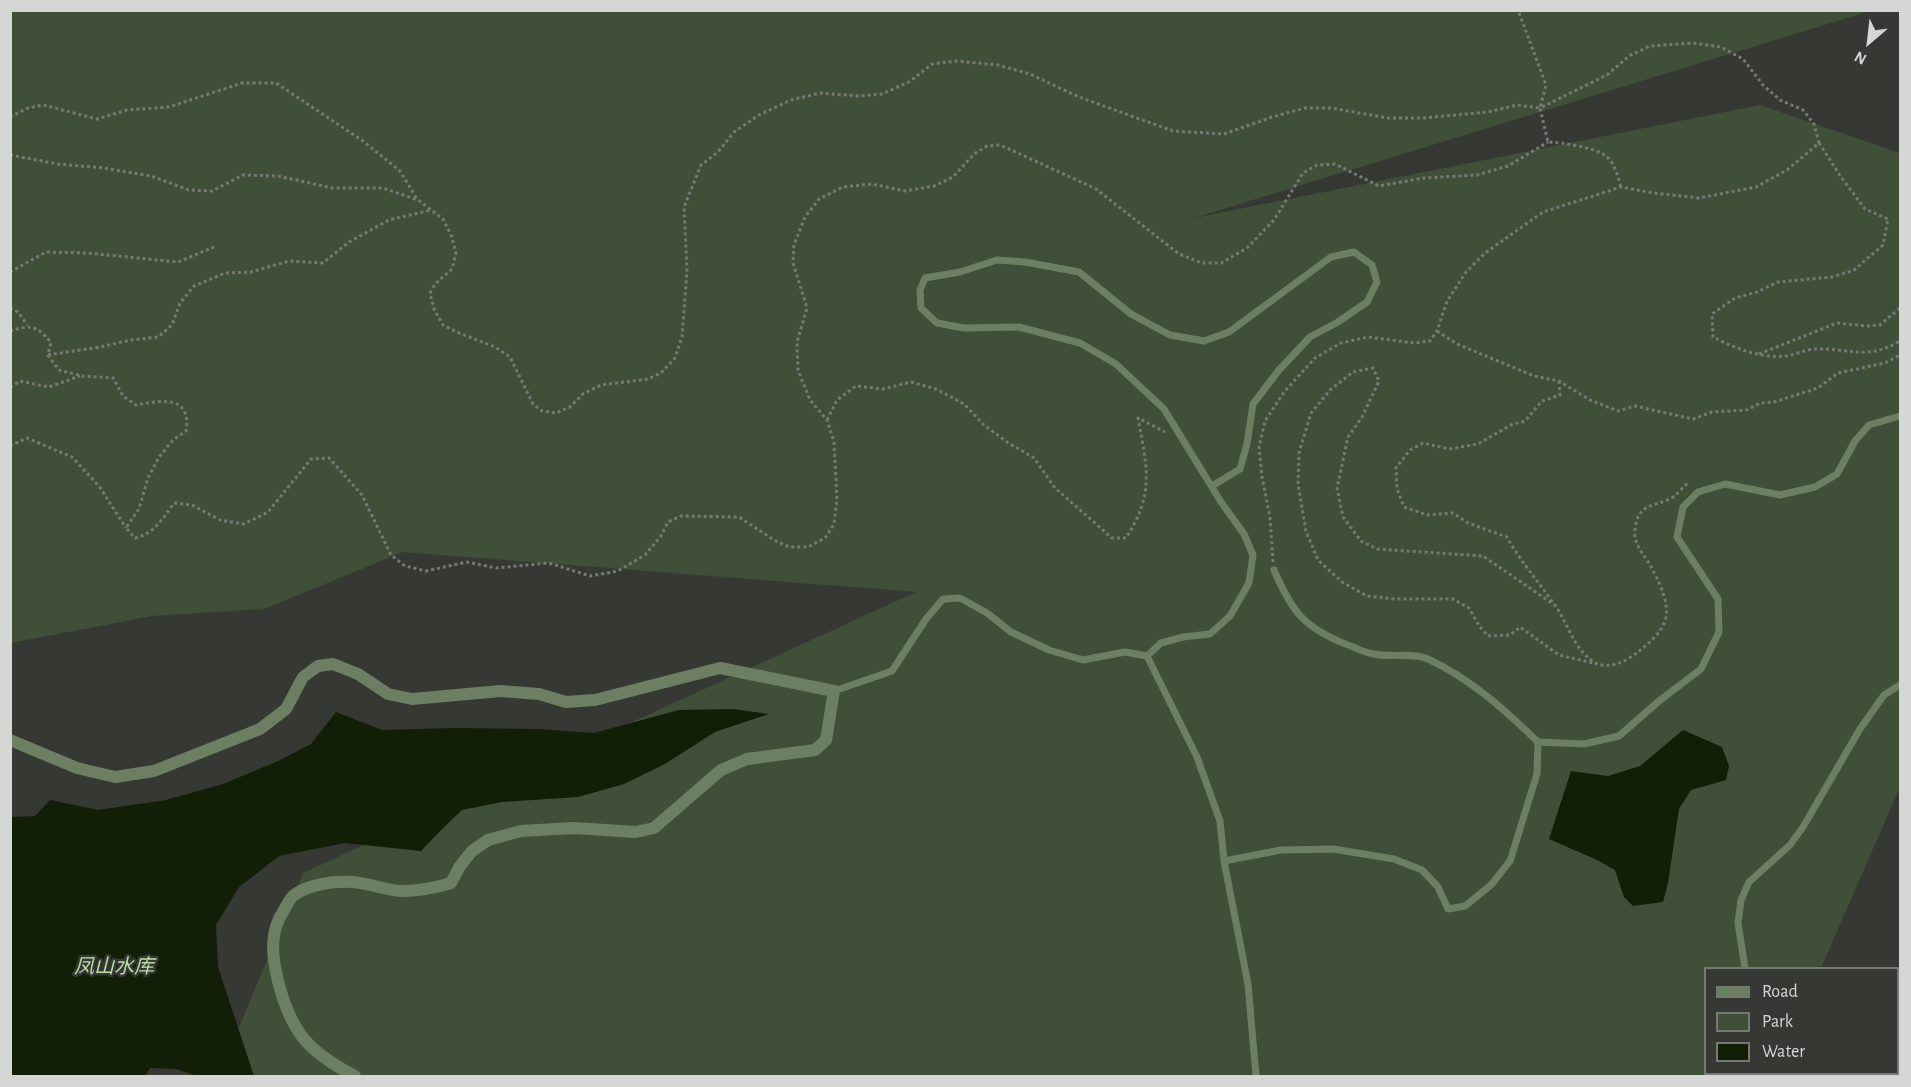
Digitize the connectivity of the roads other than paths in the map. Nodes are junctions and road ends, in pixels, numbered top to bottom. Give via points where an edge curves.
1 (1900, 416) edge
2 (1212, 486) junction
3 (1274, 570) road end
4 (1147, 656) junction
5 (1900, 685) edge
6 (834, 691) junction
7 (10, 740) edge
8 (1538, 742) junction
9 (1224, 861) junction
10 (1745, 967) edge
11 (355, 1077) edge
12 (1257, 1077) edge

1 - 8 lane via 1869,425 1855,441 1838,474 1815,487 1780,495 1725,484 1698,492 1683,507 1677,537 1718,599 1719,632 1701,669 1619,736 1584,744
2 - 2 lane via 1164,409 1116,364 1080,343 1019,327 964,328 937,323 921,308 920,290 925,278 997,260 1079,272 1131,314 1170,335 1204,341 1229,332 1331,257 1354,252 1372,265 1377,282 1367,302 1310,337 1279,370 1253,404 1240,469
2 - 4 lane via 1253,555 1249,583 1230,616 1210,634 1161,643
3 - 8 lane via 1286,598 1306,623 1374,654 1426,658 1477,688
4 - 6 lane via 1125,652 1083,660 1049,650 1011,632 960,598 943,599 892,671
4 - 9 lane via 1197,757 1220,821
5 - 10 lane via 1884,695 1860,729 1790,845 1749,882 1741,900 1738,923
6 - 7 street via 720,668 595,700 566,702 539,694 501,691 412,699 388,694 358,674 333,664 318,666 303,677 286,709 260,729 154,771 116,777 77,768
6 - 11 street via 826,740 814,750 747,759 721,770 654,828 636,832 574,828 521,831 488,840 472,851 451,883 434,889 399,891 352,882 323,883 294,896 279,917 272,940 284,1006 314,1052
8 - 9 lane via 1537,774 1510,861 1491,885 1465,906 1448,909 1438,887 1422,870 1394,859 1333,849 1281,850
9 - 12 lane via 1248,984

